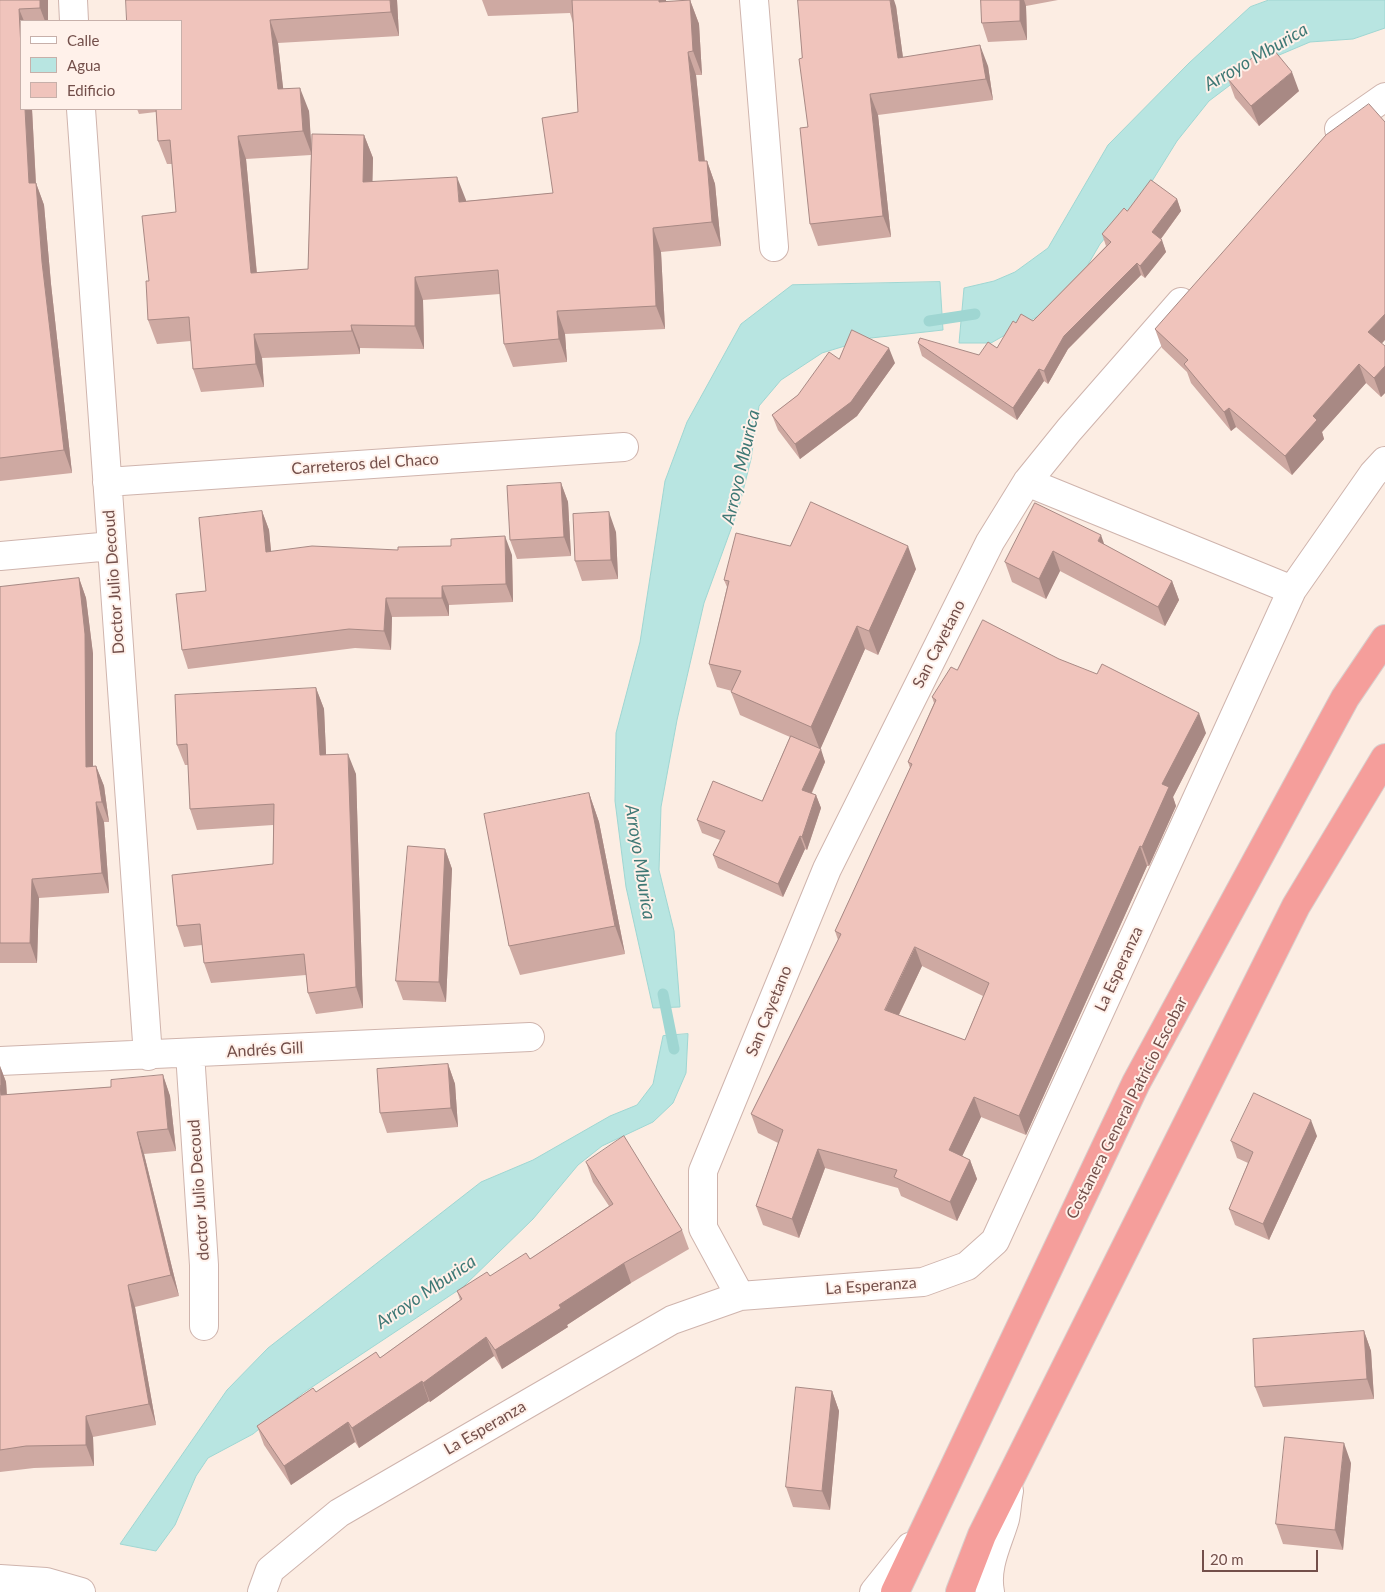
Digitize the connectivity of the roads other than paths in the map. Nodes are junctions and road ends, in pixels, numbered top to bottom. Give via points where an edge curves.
1 (73, 0) edge
2 (754, 0) edge
3 (74, 20) edge
4 (1385, 97) edge
5 (81, 110) edge
6 (1322, 142) edge
7 (774, 246) dead end
8 (1199, 282) edge
9 (624, 446) dead end
10 (1385, 461) edge
11 (107, 482) junction
12 (1027, 482) junction
13 (112, 546) junction
14 (0, 556) edge
15 (1292, 590) junction
16 (1385, 639) edge
17 (1385, 758) edge
18 (530, 1037) dead end
19 (190, 1053) junction
20 (148, 1056) junction
21 (0, 1061) edge
22 (740, 1296) junction
23 (204, 1326) dead end
24 (1011, 1477) junction
25 (925, 1528) junction
26 (0, 1579) edge
27 (81, 1592) edge
28 (262, 1592) edge
29 (874, 1592) edge
30 (895, 1592) edge
31 (960, 1592) edge
32 (990, 1592) edge

1 - 3 street
2 - 7 street
4 - 6 street
5 - 11 street, Doctor Julio Decoud
8 - 12 street, San Cayetano
9 - 11 street, Carreteros del Chaco
10 - 15 street, La Esperanza
11 - 13 street, Doctor Julio Decoud
12 - 15 street
12 - 22 street, San Cayetano via 990,542 827,868 703,1170 703,1228
13 - 14 street
13 - 20 street, Doctor Julio Decoud
15 - 22 street, La Esperanza via 995,1241 967,1266 923,1282
16 - 25 highway, Costanera General Patricio Escobar via 1345,698 1136,1083
17 - 24 highway via 1296,906
18 - 19 street, Andrés Gill
19 - 20 street, Andrés Gill
19 - 23 street, doctor Julio Decoud via 204,1265
20 - 21 street, Andrés Gill
22 - 28 street, La Esperanza via 672,1320 339,1513 270,1570
24 - 31 highway via 982,1535
24 - 32 street via 1005,1519 996,1540 988,1581
25 - 29 street
25 - 30 highway, Costanera General Patricio Escobar
26 - 27 street via 46,1582

